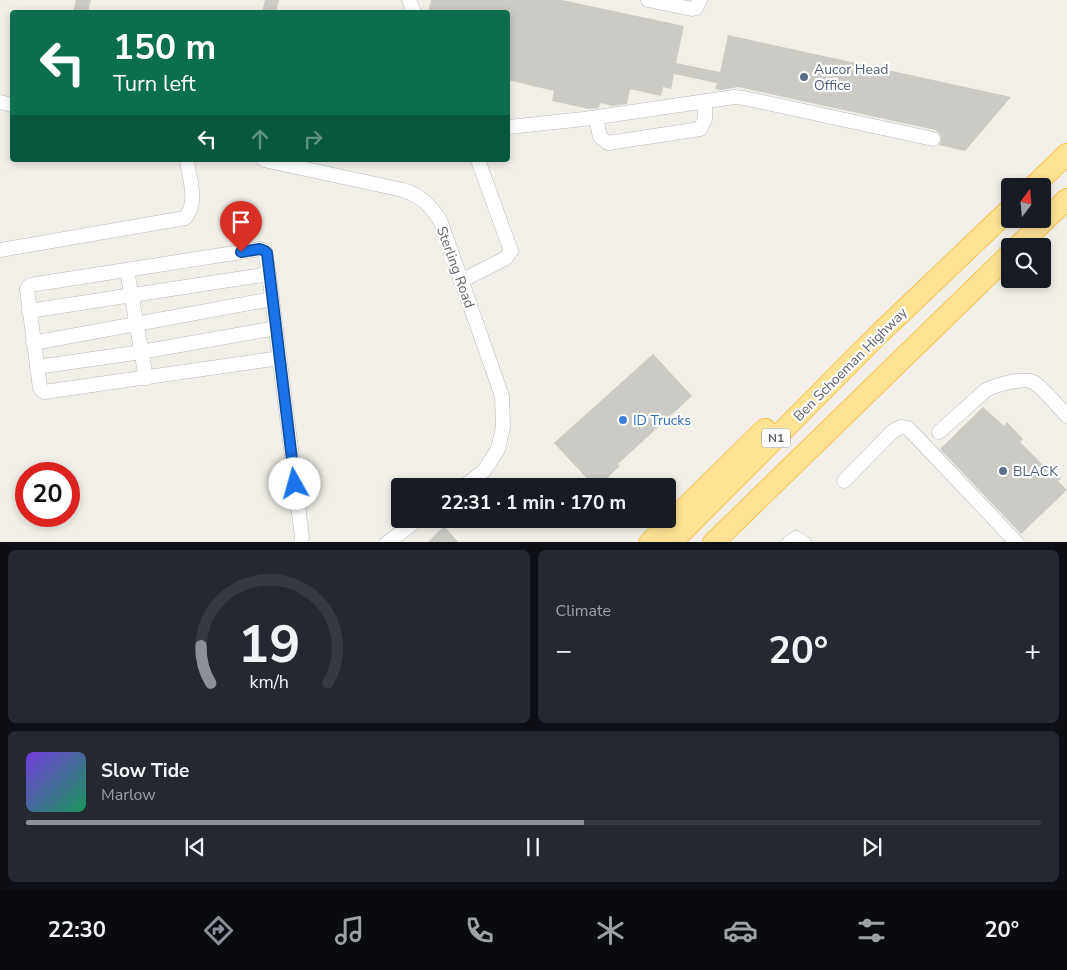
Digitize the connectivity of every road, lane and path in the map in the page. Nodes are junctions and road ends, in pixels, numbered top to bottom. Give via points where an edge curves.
1 (648, 0) edge
2 (700, 0) edge
3 (705, 102) junction
4 (596, 118) junction
5 (510, 127) edge
6 (933, 140) dead end
7 (1067, 154) edge
8 (187, 162) edge
9 (273, 162) edge
10 (479, 162) edge
11 (1042, 178) edge
12 (1067, 198) edge
13 (1001, 218) edge
14 (1026, 238) edge
15 (0, 250) edge
16 (1001, 263) edge
17 (128, 270) junction
18 (269, 274) junction
19 (461, 281) junction
20 (132, 296) junction
21 (272, 299) junction
22 (29, 311) junction
23 (137, 325) junction
24 (276, 328) junction
25 (881, 332) junction
26 (33, 343) junction
27 (141, 352) junction
28 (280, 358) junction
29 (37, 367) junction
30 (146, 378) junction
31 (1067, 416) edge
32 (939, 432) dead end
33 (475, 478) edge
34 (844, 481) dead end
35 (406, 528) edge
36 (302, 541) edge
37 (386, 542) edge
38 (649, 542) edge
39 (671, 542) edge
40 (713, 542) edge
41 (789, 542) edge
42 (804, 542) edge
43 (1017, 542) edge

1 - 2 street via 692,9
3 - 4 street
3 - 4 street via 705,119 700,129 646,138 608,143 600,137
3 - 6 street via 744,98
4 - 5 street
7 - 11 highway
8 - 15 street via 193,197 190,212 185,218
9 - 19 street, Sterling Road via 415,194 432,208 440,220
10 - 19 street via 511,251 506,258
12 - 14 highway
13 - 25 highway, Ben Schoeman Highway
16 - 40 highway
17 - 18 street via 260,249 266,252
17 - 20 street
17 - 22 street via 30,285 26,292
18 - 20 street
18 - 21 street
19 - 33 street, Sterling Road via 502,396 503,427 498,448 484,471
20 - 22 street
20 - 23 street
21 - 23 street
21 - 24 street
22 - 26 street
23 - 26 street
23 - 27 street
24 - 27 street
24 - 28 street
25 - 38 highway via 835,365 772,422
25 - 39 highway, Ben Schoeman Highway / N1
26 - 29 street
27 - 29 street
27 - 30 street
28 - 30 street
28 - 36 street
29 - 30 street via 40,388 44,392
31 - 32 street via 1035,383 1026,380 986,390
34 - 43 street via 893,431 908,428
35 - 37 street
41 - 42 street via 796,538

